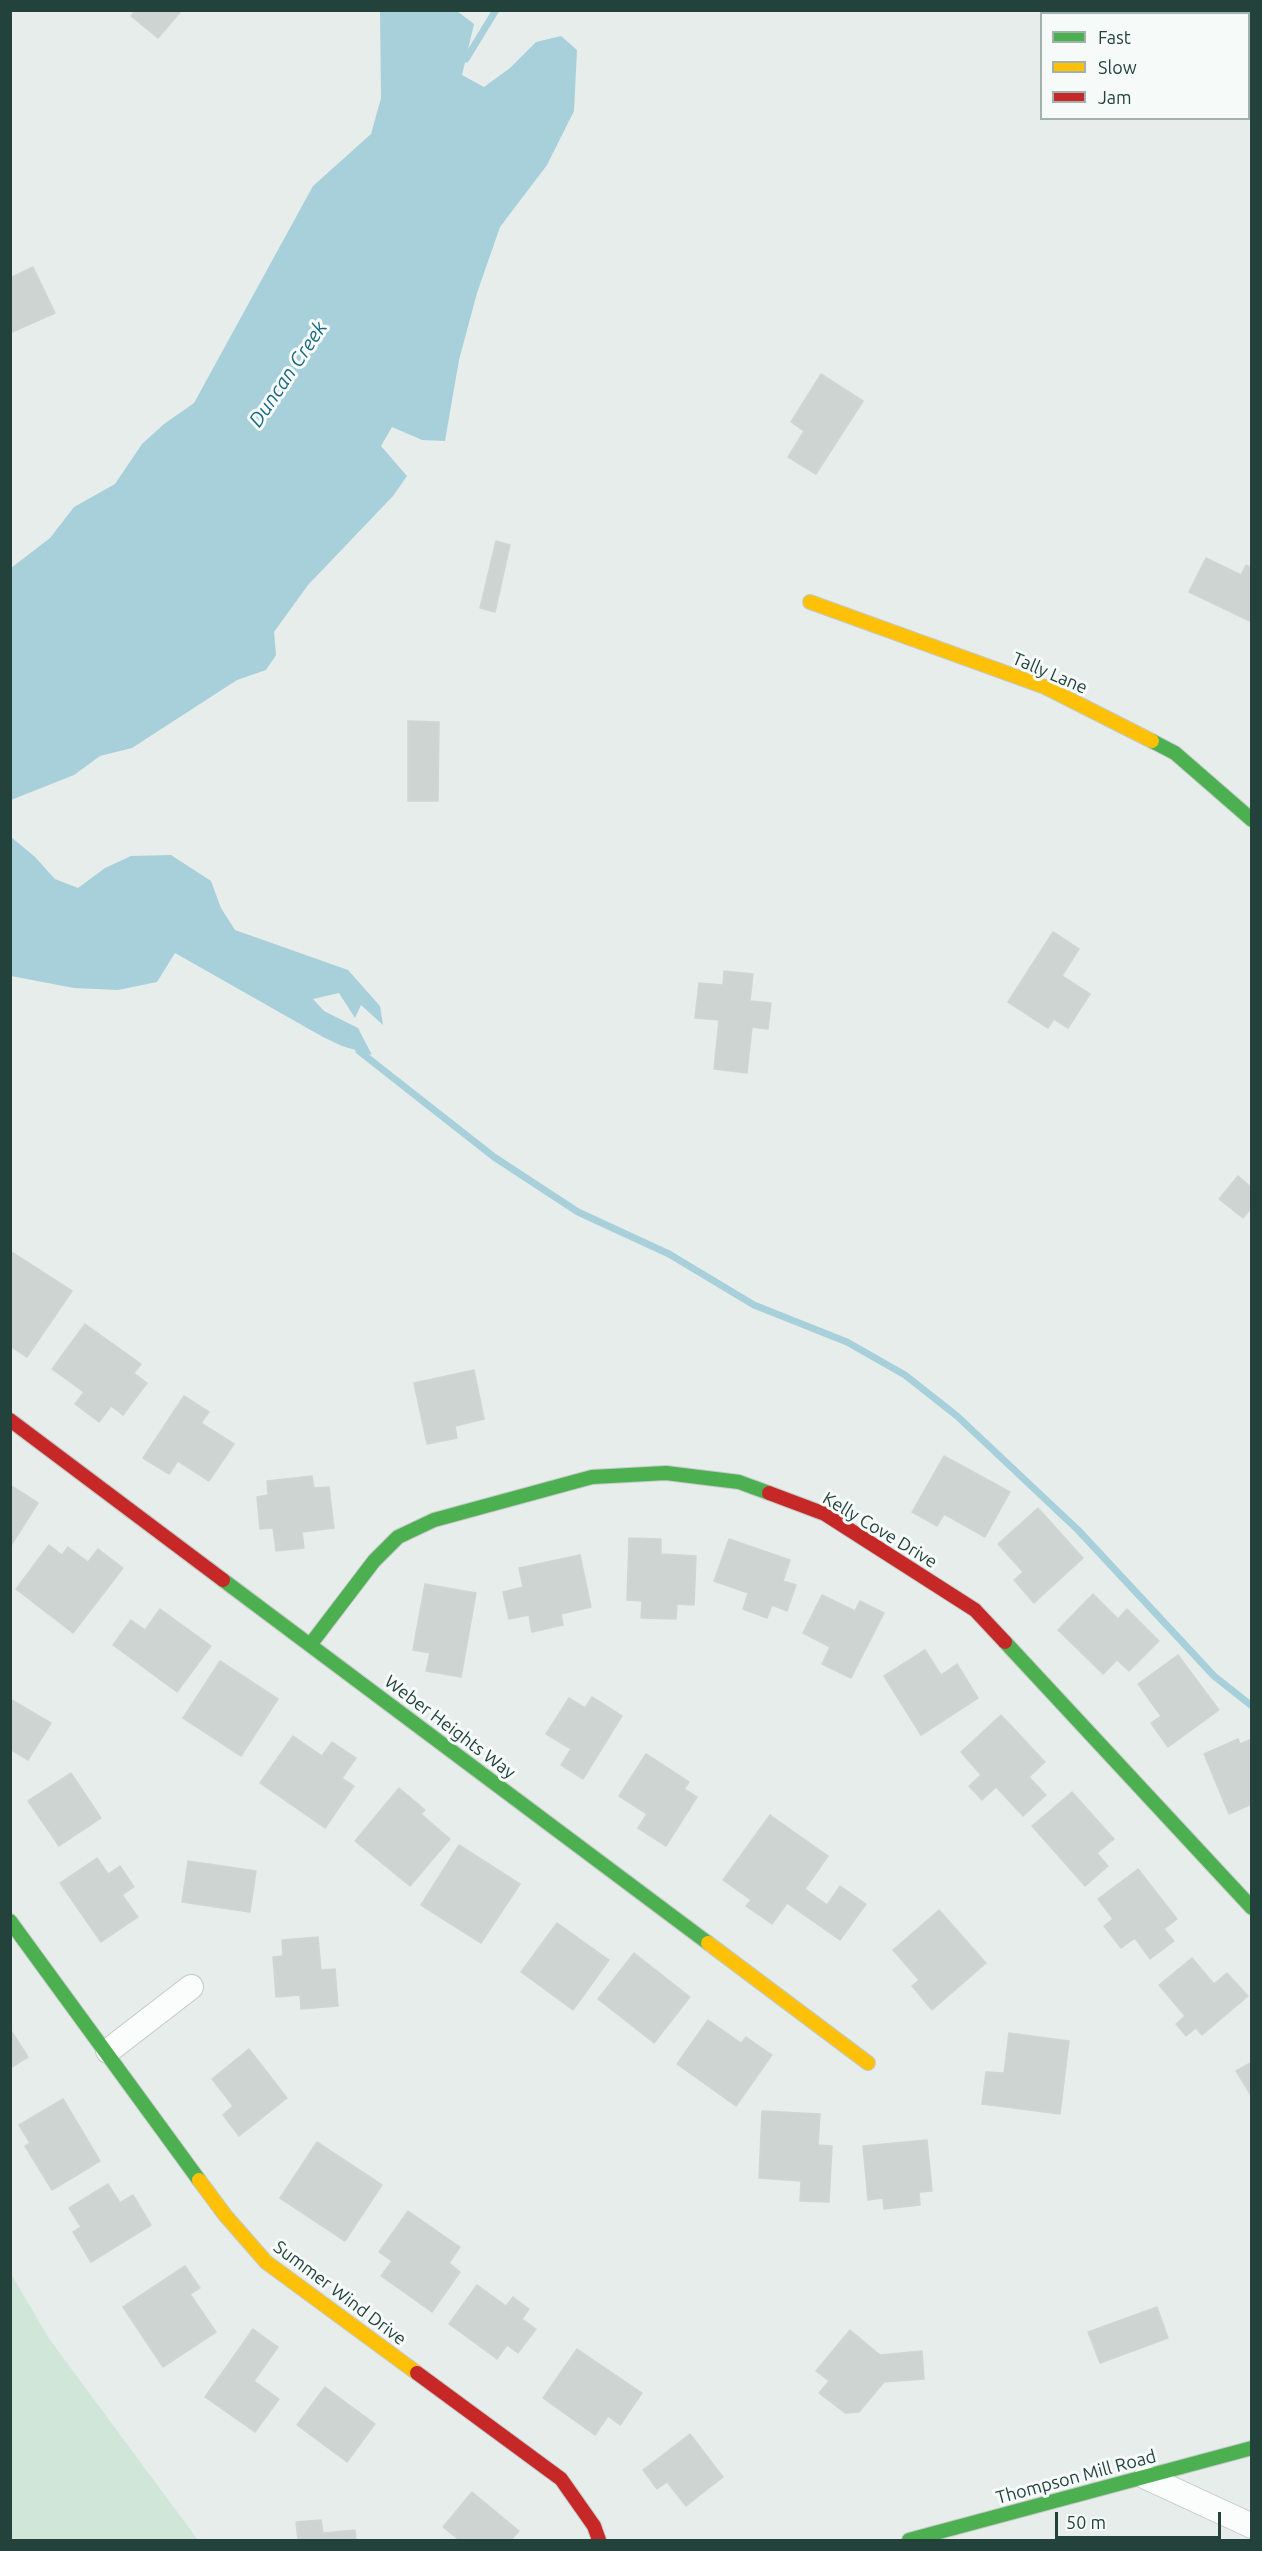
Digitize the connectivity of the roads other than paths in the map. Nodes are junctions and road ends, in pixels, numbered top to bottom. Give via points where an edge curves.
1 (810, 602) dead end
2 (1251, 820) edge
3 (10, 1420) edge
4 (310, 1645) junction
5 (1251, 1908) edge
6 (10, 1920) edge
7 (190, 1987) dead end
8 (108, 2051) junction
9 (868, 2063) dead end
10 (1251, 2448) edge
11 (1146, 2477) junction
12 (1251, 2526) edge
13 (599, 2541) edge
14 (909, 2541) edge

1 - 2 street, Tally Lane via 1045,687 1175,753
3 - 4 street, Weber Heights Way
4 - 5 street, Kelly Cove Drive via 390,1545 398,1537 434,1520 592,1477 666,1473 739,1482 825,1514 975,1610
4 - 9 street, Weber Heights Way
6 - 8 street, Summer Wind Drive
7 - 8 street
8 - 13 street, Summer Wind Drive via 225,2215 266,2262 561,2479 594,2526
10 - 11 street, Thompson Mill Road
11 - 12 street
11 - 14 street, Thompson Mill Road

